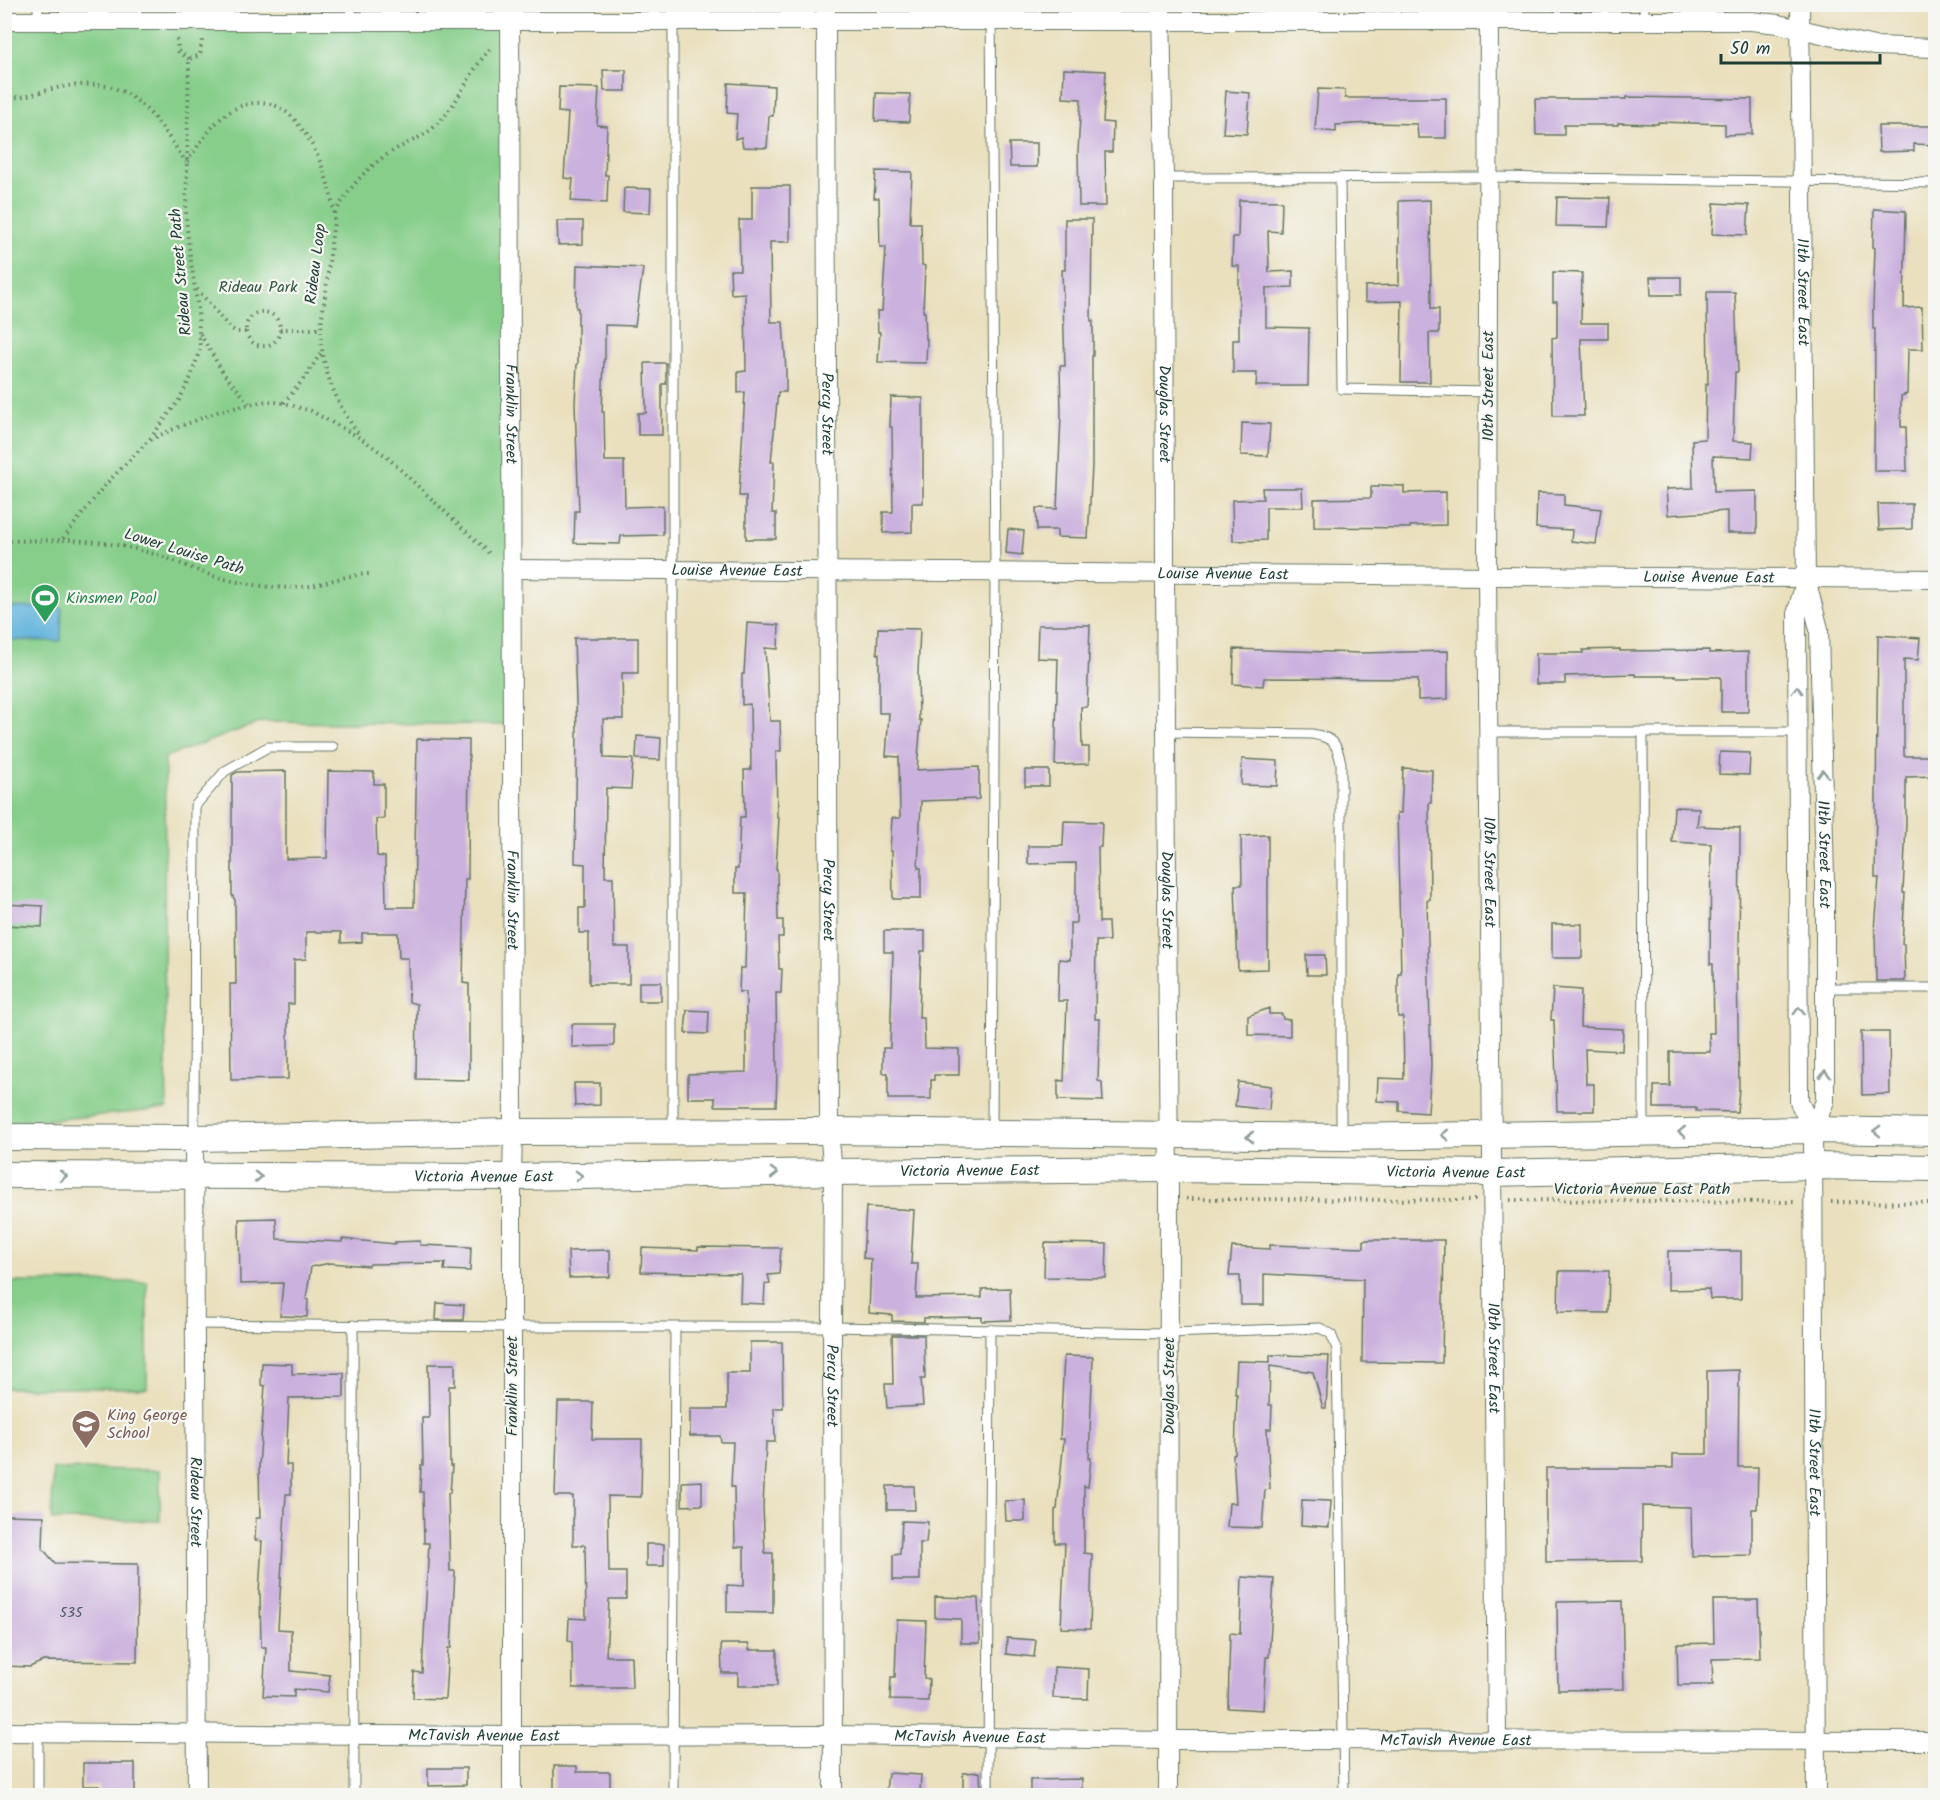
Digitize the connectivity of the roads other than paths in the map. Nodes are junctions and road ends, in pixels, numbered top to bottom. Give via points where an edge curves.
1 (1800, 4) edge
2 (38, 13) edge
3 (201, 13) edge
4 (351, 13) edge
5 (510, 13) edge
6 (673, 13) edge
7 (826, 13) edge
8 (991, 13) edge
9 (1161, 13) edge
10 (1489, 13) edge
11 (1644, 13) edge
12 (4, 21) edge
13 (1800, 29) junction
14 (1935, 48) edge
15 (1340, 177) junction
16 (1488, 177) junction
17 (1164, 178) junction
18 (1802, 180) junction
19 (1935, 183) edge
20 (1488, 392) junction
21 (511, 569) junction
22 (674, 570) junction
23 (826, 572) junction
24 (995, 573) junction
25 (1164, 573) junction
26 (1487, 576) junction
27 (1806, 579) junction
28 (1935, 579) edge
29 (1165, 732) junction
30 (1488, 732) junction
31 (1643, 732) junction
32 (1797, 732) junction
33 (333, 747) dead end
34 (1825, 988) junction
35 (1935, 988) edge
36 (1813, 1130) junction
37 (673, 1131) junction
38 (829, 1131) junction
39 (513, 1132) junction
40 (1644, 1132) junction
41 (1935, 1132) edge
42 (992, 1134) junction
43 (1491, 1135) junction
44 (1168, 1136) junction
45 (4, 1137) edge
46 (1341, 1137) junction
47 (195, 1138) junction
48 (1813, 1166) junction
49 (1935, 1168) edge
50 (1168, 1169) junction
51 (833, 1172) junction
52 (1492, 1173) junction
53 (4, 1175) edge
54 (195, 1177) junction
55 (512, 1177) junction
56 (196, 1324) junction
57 (353, 1325) junction
58 (512, 1327) junction
59 (675, 1327) junction
60 (832, 1327) junction
61 (990, 1329) junction
62 (1169, 1333) junction
63 (4, 1732) edge
64 (38, 1732) junction
65 (197, 1732) junction
66 (354, 1734) junction
67 (673, 1735) junction
68 (833, 1735) junction
69 (511, 1736) junction
70 (989, 1738) junction
71 (1168, 1740) junction
72 (1344, 1740) junction
73 (1497, 1740) junction
74 (1816, 1740) junction
75 (1935, 1741) edge
76 (38, 1796) edge
77 (197, 1796) edge
78 (354, 1796) edge
79 (512, 1796) edge
80 (673, 1796) edge
81 (833, 1796) edge
82 (988, 1796) edge
83 (1168, 1796) edge
84 (1344, 1796) edge
85 (1816, 1796) edge

1 - 13 street, 11th Street East
2 - 3 street
2 - 12 street
3 - 4 street
4 - 5 street
5 - 6 street
5 - 21 street, Franklin Street
6 - 7 street
6 - 22 lane
7 - 8 street
7 - 23 street, Percy Street
8 - 9 street
8 - 24 lane
9 - 10 street
9 - 17 street, Douglas Street
10 - 11 street
10 - 16 street, 10th Street East
11 - 13 street via 1764,22
13 - 14 street via 1875,46
13 - 18 street, 11th Street East
15 - 16 lane
15 - 17 lane
15 - 20 lane via 1342,389
16 - 18 lane
16 - 20 street, 10th Street East
17 - 25 street, Douglas Street
18 - 19 lane
18 - 27 street, 11th Street East
20 - 26 street, 10th Street East
21 - 22 street, Louise Avenue East
21 - 39 street, Franklin Street
22 - 23 street, Louise Avenue East
22 - 37 lane
23 - 24 street, Louise Avenue East
23 - 38 street, Percy Street
24 - 25 street, Louise Avenue East
24 - 42 lane
25 - 26 street, Louise Avenue East
25 - 29 street, Douglas Street
26 - 27 street, Louise Avenue East
26 - 30 street, 10th Street East
27 - 28 street, Louise Avenue East
32 -> 27 street, 11th Street East via 1797,611
34 -> 27 street, 11th Street East via 1819,629
29 - 44 street, Douglas Street
29 - 46 lane via 1312,734 1328,737 1337,745 1341,763
30 - 31 lane
30 - 43 street, 10th Street East
31 - 32 lane
31 - 40 lane
36 -> 32 street, 11th Street East via 1800,1102
33 - 47 lane via 268,747 225,771 195,806
34 - 35 lane
36 -> 34 street, 11th Street East via 1825,1101
36 -> 40 main road
41 -> 36 main road
36 - 48 street, 11th Street East
37 - 38 main road
37 - 39 main road
38 - 42 main road
38 - 51 street, Percy Street
39 - 47 main road
39 - 55 street, Franklin Street
40 - 43 main road
42 - 44 main road
43 -> 46 main road
43 - 52 street, 10th Street East
46 -> 44 main road
44 - 50 street, Douglas Street
45 - 47 main road
47 - 54 street, Rideau Street
48 - 49 main road, Victoria Avenue East
48 - 52 main road, Victoria Avenue East
48 - 74 street, 11th Street East
50 - 51 main road, Victoria Avenue East
50 - 52 main road, Victoria Avenue East
50 - 62 street, Douglas Street
55 -> 51 main road, Victoria Avenue East
51 - 60 street, Percy Street
52 - 73 street, 10th Street East
53 -> 54 main road, Victoria Avenue East
54 -> 55 main road, Victoria Avenue East
54 - 56 street, Rideau Street
55 - 58 street, Franklin Street
56 - 57 lane
56 - 65 street, Rideau Street
57 - 58 lane
57 - 66 lane
58 - 59 lane
58 - 69 street, Franklin Street
59 - 60 lane
59 - 67 lane
60 - 61 lane
60 - 68 street, Percy Street
61 - 62 lane
61 - 70 lane
62 - 71 street, Douglas Street
62 - 72 lane via 1320,1328 1331,1334 1337,1348
63 - 64 street, McTavish Avenue East
64 - 65 street, McTavish Avenue East
64 - 76 lane
65 - 66 street, McTavish Avenue East
65 - 77 street, Rideau Street
66 - 69 street, McTavish Avenue East
66 - 78 lane
67 - 68 street, McTavish Avenue East
67 - 69 street, McTavish Avenue East
67 - 80 lane
68 - 70 street, McTavish Avenue East
68 - 81 street, Percy Street
69 - 79 street, Franklin Street
70 - 71 street, McTavish Avenue East
70 - 82 lane
71 - 72 street, McTavish Avenue East
71 - 83 street, Douglas Street
72 - 73 street, McTavish Avenue East
72 - 84 lane
73 - 74 street, McTavish Avenue East
74 - 75 street, McTavish Avenue East
74 - 85 street, 11th Street East

